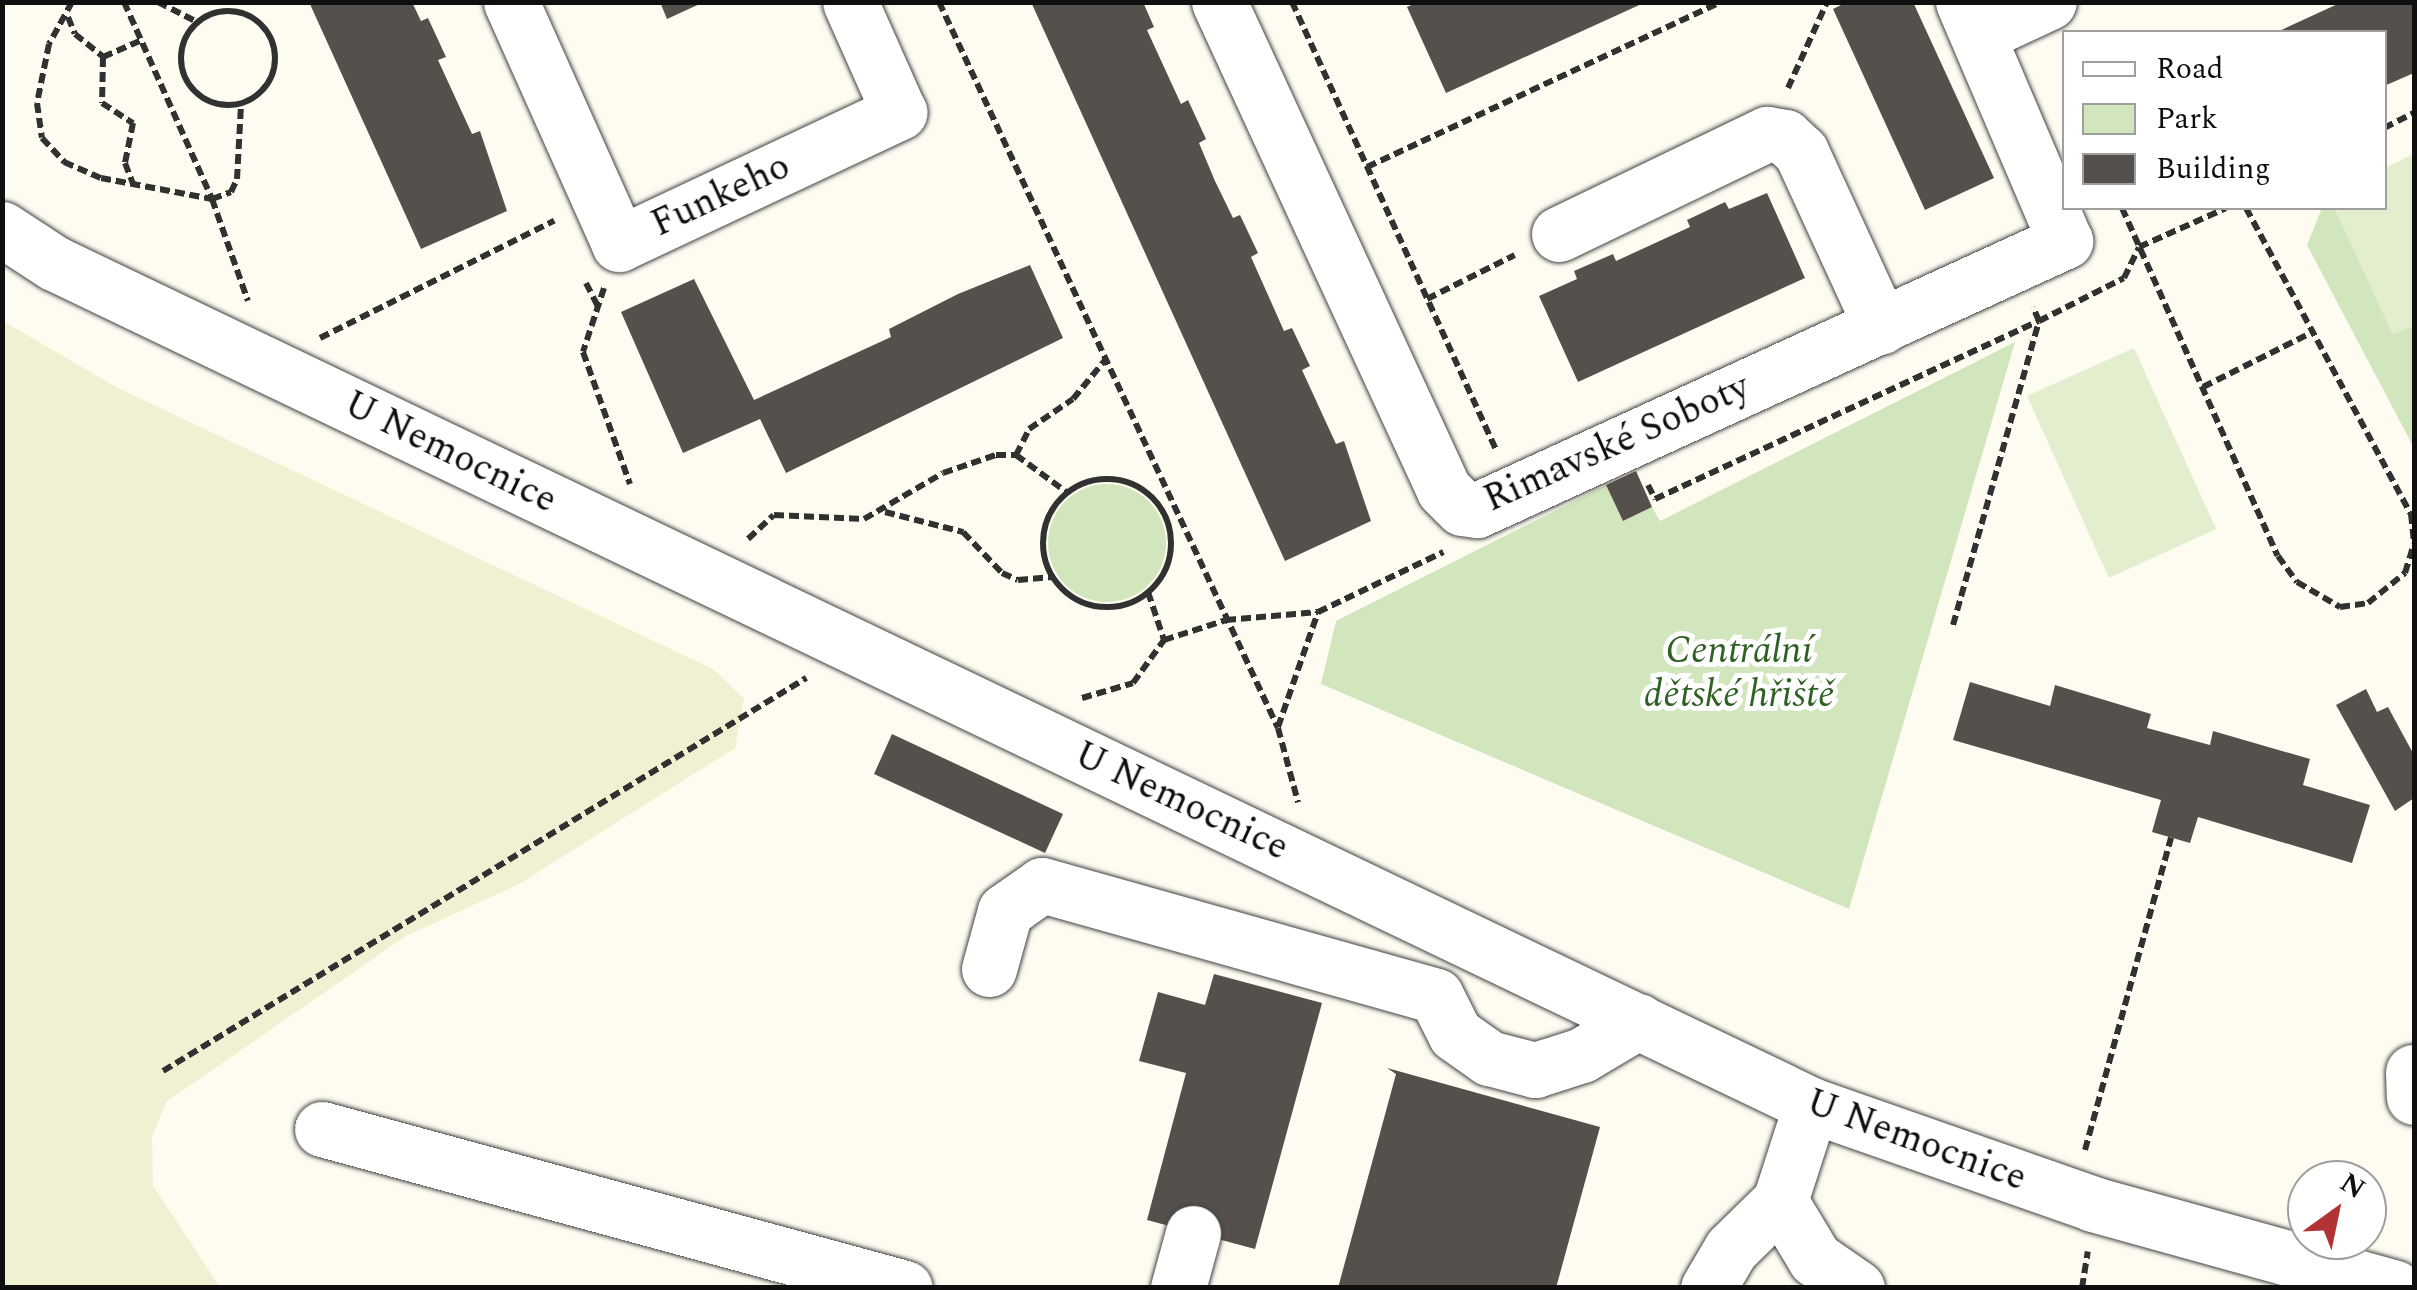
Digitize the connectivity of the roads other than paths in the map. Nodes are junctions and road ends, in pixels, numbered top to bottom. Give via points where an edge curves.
1 (511, 2) edge
2 (850, 2) edge
3 (1219, 2) edge
4 (2049, 2) edge
5 (1970, 19) edge
6 (2, 229) edge
7 (1559, 234) road end
8 (1881, 326) junction
9 (1462, 935) junction
10 (990, 969) dead end
11 (1436, 996) junction
12 (1639, 1021) junction
13 (2413, 1072) edge
14 (2414, 1097) edge
15 (1811, 1105) junction
16 (322, 1129) dead end
17 (1780, 1201) junction
18 (1193, 1233) dead end
19 (905, 1288) edge
20 (1178, 1288) edge
21 (1708, 1288) edge
22 (1858, 1288) edge
23 (2395, 1288) edge

1 - 2 street, Funkeho via 600,258 899,112
3 - 8 street, Rimavské Soboty via 1444,490 1462,508 1495,504
4 - 5 street
5 - 8 street, Rimavské Soboty via 2065,241
6 - 9 street, U Nemocnice via 54,263
7 - 8 street via 1767,134 1784,136 1801,152
9 - 11 street
9 - 12 street, U Nemocnice
10 - 11 street via 1004,912 1042,885
11 - 12 street via 1456,1034 1488,1058 1535,1070 1582,1055
12 - 15 street, U Nemocnice
13 - 14 street
15 - 17 street
15 - 23 street, U Nemocnice via 2010,1178
16 - 19 street
17 - 21 street via 1731,1249
17 - 22 street via 1815,1258
18 - 20 street

